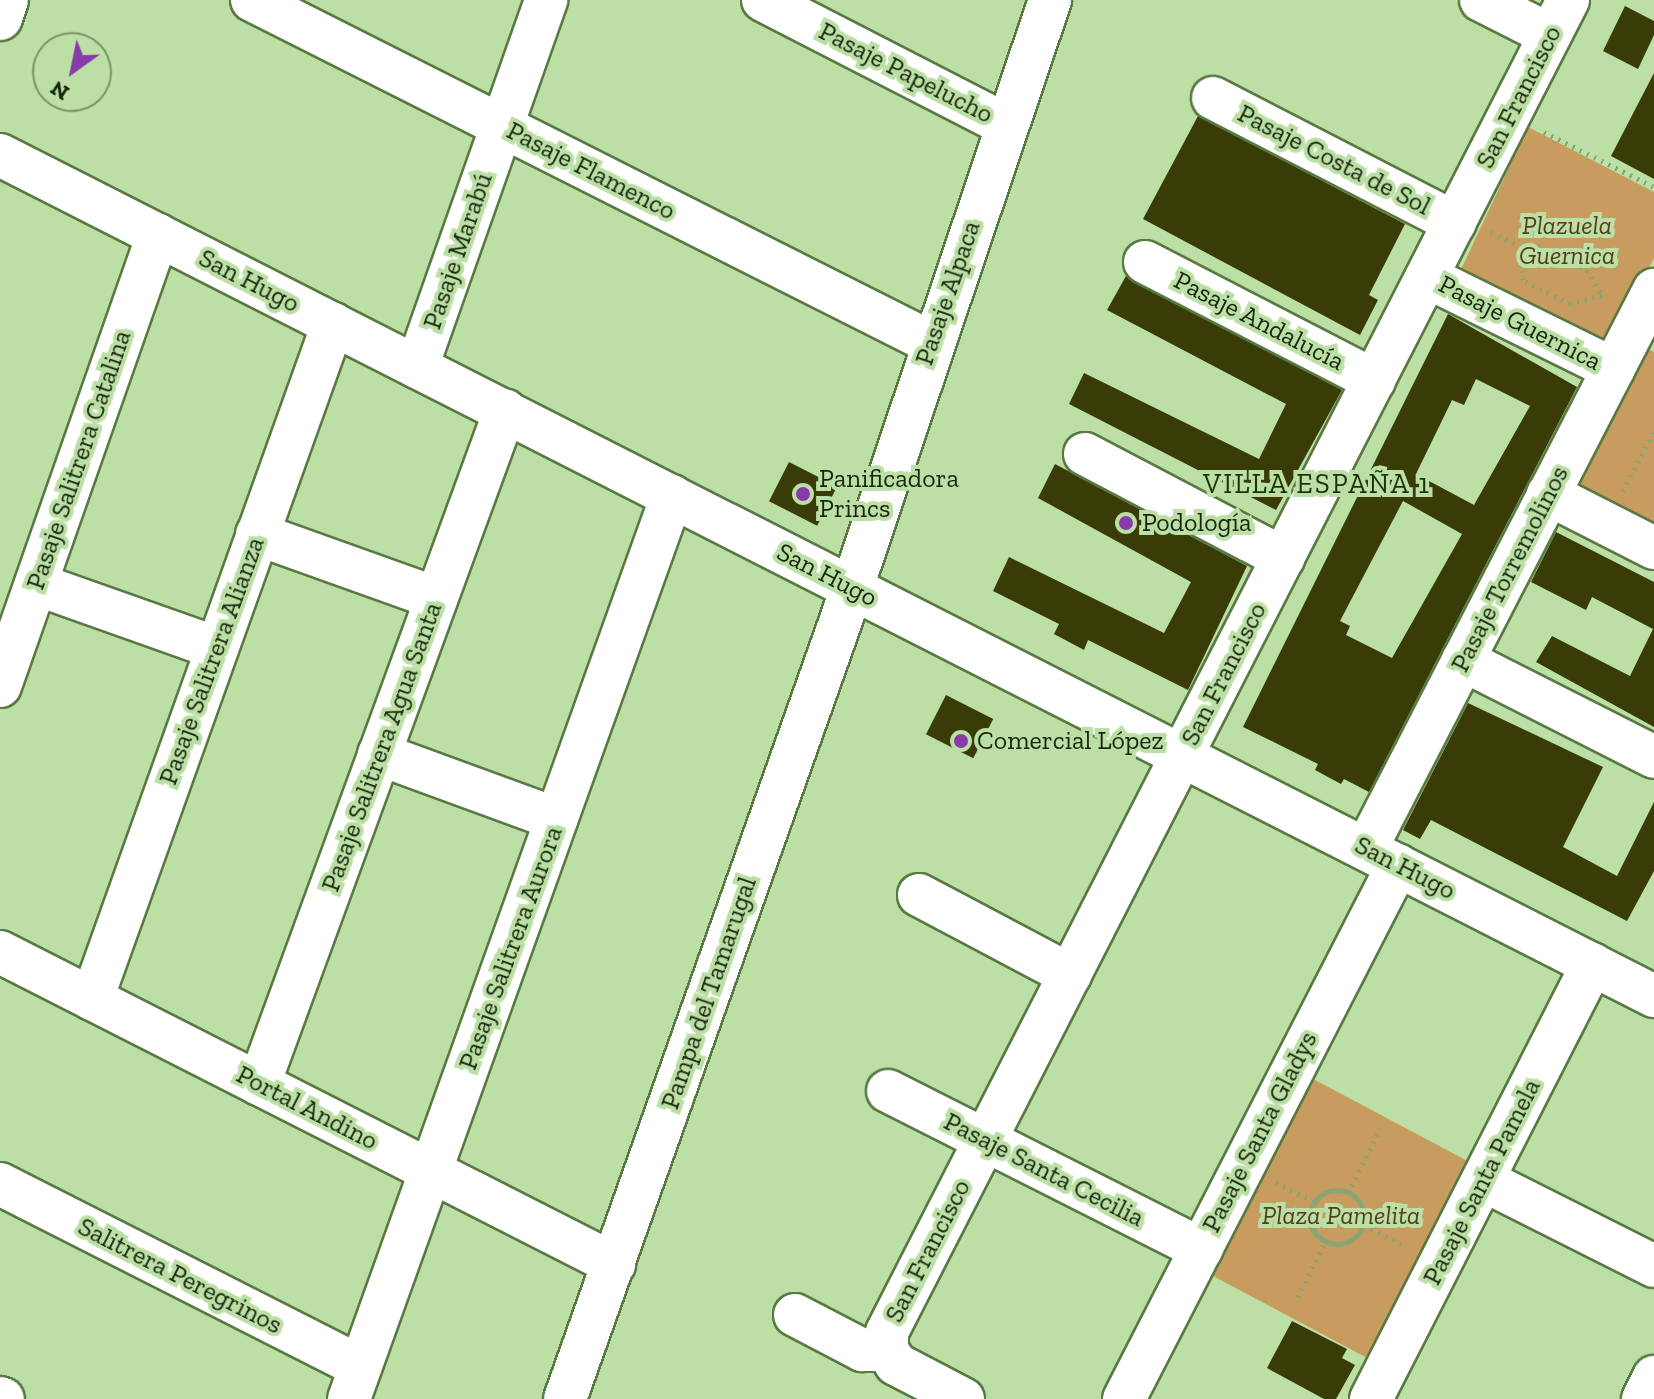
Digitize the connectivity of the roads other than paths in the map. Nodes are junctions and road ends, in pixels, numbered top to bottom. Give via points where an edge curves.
1 (6, 0) edge
2 (252, 0) edge
3 (546, 0) edge
4 (763, 0) edge
5 (1050, 0) edge
6 (1481, 0) edge
7 (0, 18) edge
8 (1559, 18) edge
9 (1213, 98) dead end
10 (1006, 125) junction
11 (502, 126) junction
12 (0, 155) edge
13 (1455, 223) junction
14 (158, 235) junction
15 (1145, 262) dead end
16 (1427, 277) junction
17 (1654, 290) edge
18 (333, 324) junction
19 (1644, 333) edge
20 (930, 342) junction
21 (417, 367) junction
22 (1613, 369) junction
23 (1374, 380) junction
24 (505, 411) junction
25 (1085, 454) dead end
26 (1548, 494) junction
27 (672, 496) junction
28 (257, 534) junction
29 (1654, 548) edge
30 (1283, 558) junction
31 (36, 584) junction
32 (852, 587) junction
33 (436, 598) junction
34 (217, 648) junction
35 (1463, 660) junction
36 (0, 686) edge
37 (379, 754) junction
38 (1183, 754) junction
39 (1654, 757) edge
40 (557, 819) junction
41 (1382, 857) junction
42 (919, 895) dead end
43 (0, 952) edge
44 (1593, 964) junction
45 (1070, 975) junction
46 (1654, 996) edge
47 (92, 999) junction
48 (259, 1084) junction
49 (888, 1091) dead end
50 (985, 1140) junction
51 (430, 1171) junction
52 (1483, 1180) junction
53 (0, 1184) edge
54 (1201, 1249) junction
55 (614, 1264) junction
56 (1654, 1266) edge
57 (795, 1315) dead end
58 (887, 1350) junction
59 (1654, 1377) edge
60 (354, 1383) edge
61 (565, 1399) edge
62 (963, 1399) edge
63 (1124, 1399) edge
64 (1371, 1399) edge
65 (1643, 1399) edge

1 - 7 main road
2 - 11 street, Pasaje Flamenco
3 - 11 street, Pasaje Marabú
4 - 10 street, Pasaje Papelucho
5 - 10 street, Pasaje Alpaca
6 - 8 street
8 - 13 street, San Francisco
9 - 13 street, Pasaje Costa de Sol
10 - 20 street, Pasaje Alpaca
11 - 20 street, Pasaje Flamenco
11 - 21 street, Pasaje Marabú
12 - 14 street, San Hugo
13 - 16 street, San Francisco
14 - 18 street, San Hugo
14 - 31 street, Pasaje Salitrera Catalina
15 - 23 street, Pasaje Andalucía
16 - 22 street, Pasaje Guernica
16 - 23 street, San Francisco
17 - 19 street, Pasaje Torremolinos
18 - 21 street, San Hugo
18 - 28 street, Pasaje Salitrera Alianza
19 - 22 street, Pasaje Torremolinos
20 - 32 street, Pasaje Alpaca
21 - 24 street, San Hugo
22 - 26 street, Pasaje Torremolinos
23 - 30 street, San Francisco
24 - 27 street, San Hugo
24 - 33 street, Pasaje Salitrera Agua Santa
25 - 30 street
26 - 29 street
26 - 35 street, Pasaje Torremolinos
27 - 32 street, San Hugo
27 - 40 street, Pasaje Salitrera Aurora
28 - 33 street
28 - 34 street, Pasaje Salitrera Alianza
30 - 38 street, San Francisco
31 - 34 street
31 - 36 street, Pasaje Salitrera Catalina
32 - 38 street, San Hugo
32 - 55 street, Pampa del Tamarugal
33 - 37 street, Pasaje Salitrera Agua Santa
34 - 47 street, Pasaje Salitrera Alianza
35 - 39 street
35 - 41 street, Pasaje Torremolinos
37 - 40 street
37 - 48 street, Pasaje Salitrera Agua Santa
38 - 41 street, San Hugo
38 - 45 street, San Francisco
40 - 51 street, Pasaje Salitrera Aurora
41 - 44 street, San Hugo
41 - 54 street, Pasaje Santa Gladys
42 - 45 street
43 - 47 street, Portal Andino
44 - 46 street, San Hugo
44 - 52 street, Pasaje Santa Pamela
45 - 50 street, San Francisco
47 - 48 street, Portal Andino
48 - 51 street, Portal Andino
49 - 50 street, Pasaje Santa Cecilia
50 - 54 street, Pasaje Santa Cecilia
50 - 58 street, San Francisco via 887,1332
51 - 55 street, Portal Andino
51 - 60 street, Pasaje Salitrera Aurora
52 - 56 street
52 - 64 street, Pasaje Santa Pamela
53 - 60 street, Salitrera Peregrinos
54 - 63 street, Pasaje Santa Gladys
55 - 61 street, Pampa del Tamarugal
57 - 58 street via 862,1350
58 - 62 street via 903,1369
59 - 65 street

